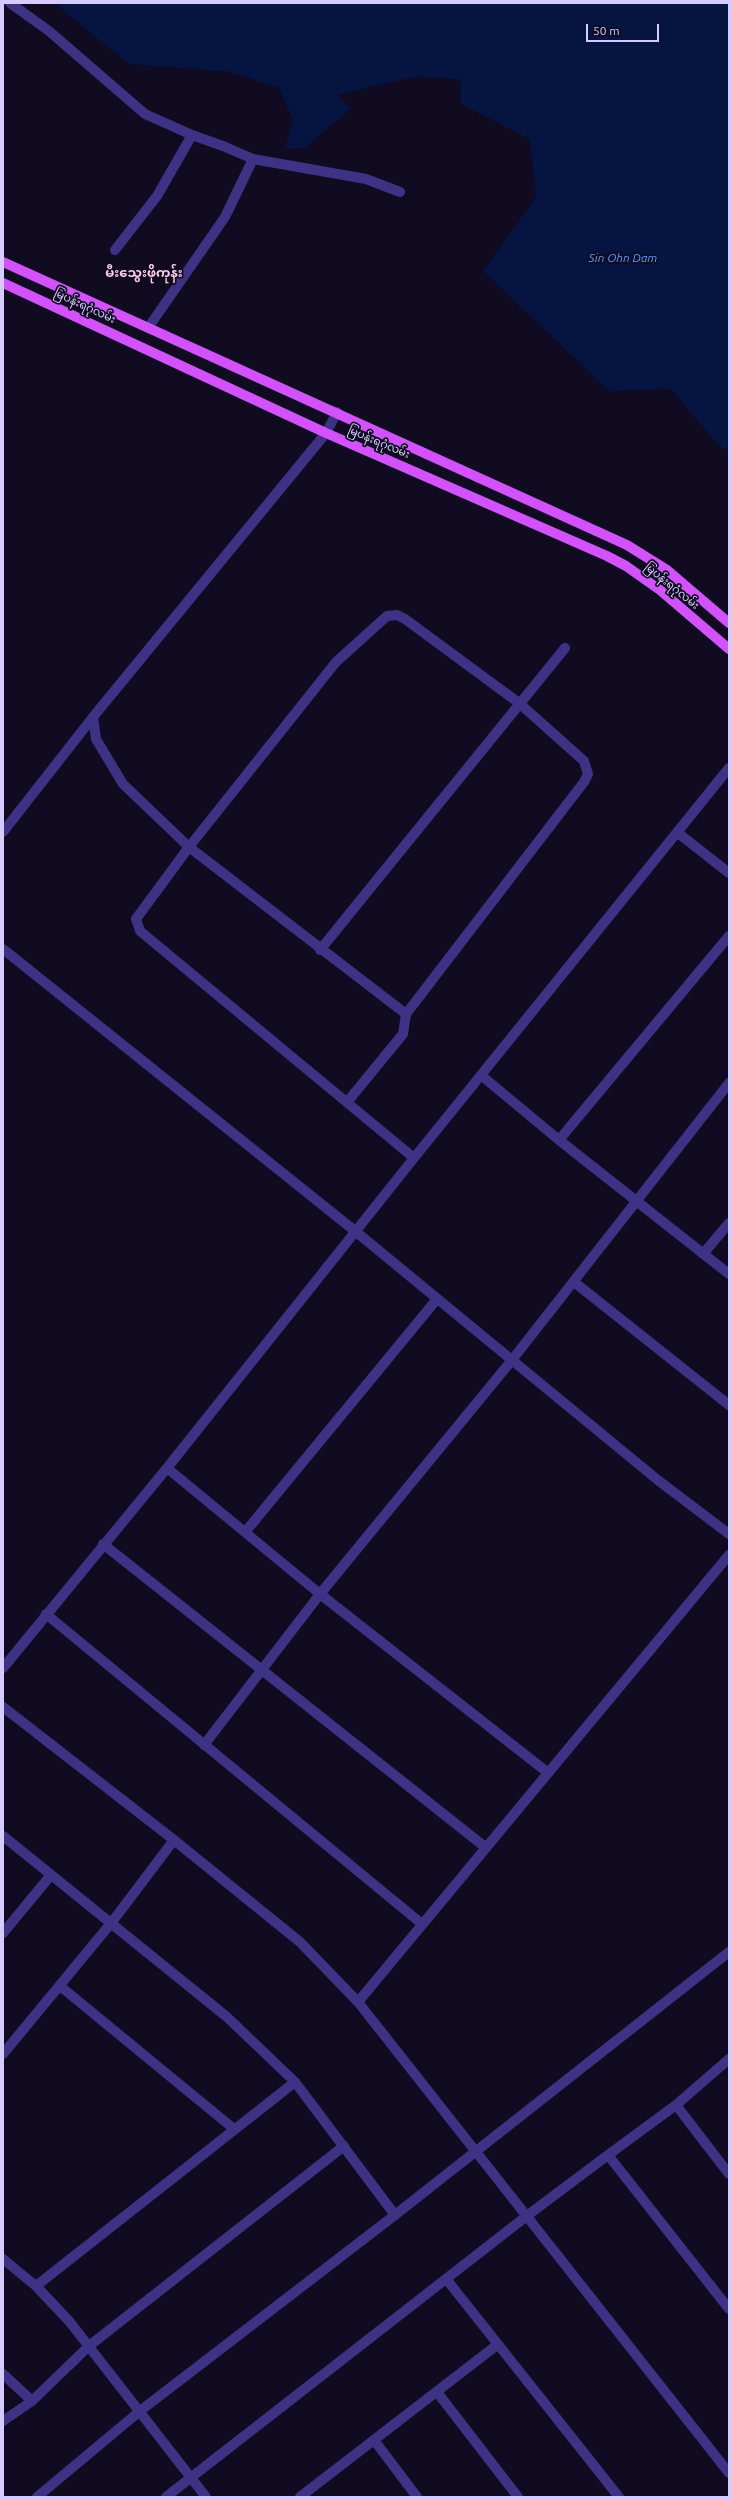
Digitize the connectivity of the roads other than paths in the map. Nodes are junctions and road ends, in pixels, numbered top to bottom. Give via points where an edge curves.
1 (10, 3) edge
2 (192, 135) junction
3 (253, 159) junction
4 (400, 192) dead end
5 (116, 250) dead end
6 (3, 262) edge
7 (3, 282) edge
8 (148, 328) junction
9 (337, 412) junction
10 (326, 433) junction
11 (729, 623) edge
12 (565, 648) dead end
13 (729, 649) edge
14 (519, 703) junction
15 (93, 717) junction
16 (729, 768) edge
17 (3, 832) edge
18 (678, 833) junction
19 (189, 848) junction
20 (729, 873) edge
21 (729, 936) edge
22 (3, 949) edge
23 (320, 950) junction
24 (406, 1014) junction
25 (482, 1076) junction
26 (729, 1083) edge
27 (348, 1101) junction
28 (560, 1140) junction
29 (414, 1158) junction
30 (636, 1200) junction
31 (729, 1223) edge
32 (355, 1231) junction
33 (703, 1254) junction
34 (729, 1274) edge
35 (574, 1282) junction
36 (437, 1299) junction
37 (512, 1360) junction
38 (729, 1405) edge
39 (167, 1468) junction
40 (246, 1531) junction
41 (729, 1534) edge
42 (103, 1544) junction
43 (729, 1555) edge
44 (320, 1594) junction
45 (46, 1614) junction
46 (3, 1668) edge
47 (260, 1670) junction
48 (3, 1707) edge
49 (204, 1745) junction
50 (547, 1772) junction
51 (3, 1836) edge
52 (174, 1840) junction
53 (485, 1847) junction
54 (51, 1875) junction
55 (112, 1922) junction
56 (422, 1924) junction
57 (3, 1933) edge
58 (729, 1952) edge
59 (60, 1986) junction
60 (358, 2002) junction
61 (3, 2054) edge
62 (729, 2059) edge
63 (295, 2082) junction
64 (676, 2105) junction
65 (234, 2129) junction
66 (344, 2146) junction
67 (477, 2150) junction
68 (608, 2155) junction
69 (729, 2174) edge
70 (394, 2215) junction
71 (528, 2215) junction
72 (3, 2259) edge
73 (447, 2280) junction
74 (36, 2286) junction
75 (729, 2309) edge
76 (497, 2345) junction
77 (89, 2346) junction
78 (3, 2374) edge
79 (437, 2392) junction
80 (32, 2401) junction
81 (140, 2411) junction
82 (3, 2421) edge
83 (374, 2440) junction
84 (729, 2473) edge
85 (191, 2477) junction
86 (305, 2496) edge
87 (37, 2497) edge
88 (166, 2497) edge
89 (206, 2497) edge
90 (417, 2497) edge
91 (518, 2497) edge
92 (619, 2497) edge

1 - 2 street via 49,31 145,114
2 - 3 street
2 - 5 street via 157,196
3 - 4 street via 366,180
3 - 8 street via 225,217
6 - 8 main road, မြပန်းရဂုံလမ်း
7 - 10 main road, မြပန်းရဂုံလမ်း
8 - 9 main road, မြပန်းရဂုံလမ်း
9 - 10 street
9 - 11 main road, မြပန်းရဂုံလမ်း via 637,551 667,570
10 - 13 main road, မြပန်းရဂုံလမ်း via 465,492 619,562 660,590
10 - 15 street
12 - 14 street
14 - 19 street via 406,619 397,615 387,616 336,662
14 - 23 street
14 - 24 street via 584,761 588,774
15 - 17 street
15 - 19 street via 96,739 123,784
16 - 18 street
18 - 20 street
18 - 25 street
19 - 23 street
19 - 27 street via 138,913 136,919 140,931
21 - 28 street
22 - 32 street
23 - 24 street
24 - 27 street via 403,1034
25 - 28 street
25 - 29 street
26 - 30 street
27 - 29 street
28 - 30 street
29 - 32 street
30 - 33 street
30 - 35 street
31 - 33 street
32 - 36 street
32 - 39 street
33 - 34 street
35 - 37 street
35 - 38 street
36 - 37 street
36 - 40 street
37 - 41 street via 659,1481
37 - 44 street
39 - 40 street
39 - 42 street
40 - 44 street
42 - 45 street
42 - 47 street
43 - 50 street
44 - 47 street
44 - 50 street
45 - 46 street
45 - 49 street
47 - 49 street
47 - 53 street
48 - 52 street
49 - 56 street
50 - 53 street
51 - 54 street
52 - 55 street
52 - 60 street via 300,1942
53 - 56 street
54 - 55 street
54 - 57 street
55 - 59 street
55 - 63 street via 227,2017
56 - 60 street
58 - 67 street
59 - 61 street
59 - 65 street
60 - 67 street
62 - 64 street
63 - 65 street
63 - 66 street
64 - 68 street
64 - 69 street
65 - 74 street
66 - 70 street
66 - 77 street
67 - 70 street
67 - 71 street
68 - 71 street
68 - 75 street
70 - 81 street
71 - 73 street
71 - 84 street
72 - 74 street
73 - 76 street
73 - 85 street
74 - 77 street
76 - 79 street
76 - 92 street
77 - 80 street
77 - 81 street
78 - 80 street
79 - 83 street
79 - 91 street
80 - 82 street
81 - 85 street
81 - 87 street
83 - 86 street
83 - 90 street
85 - 88 street
85 - 89 street

